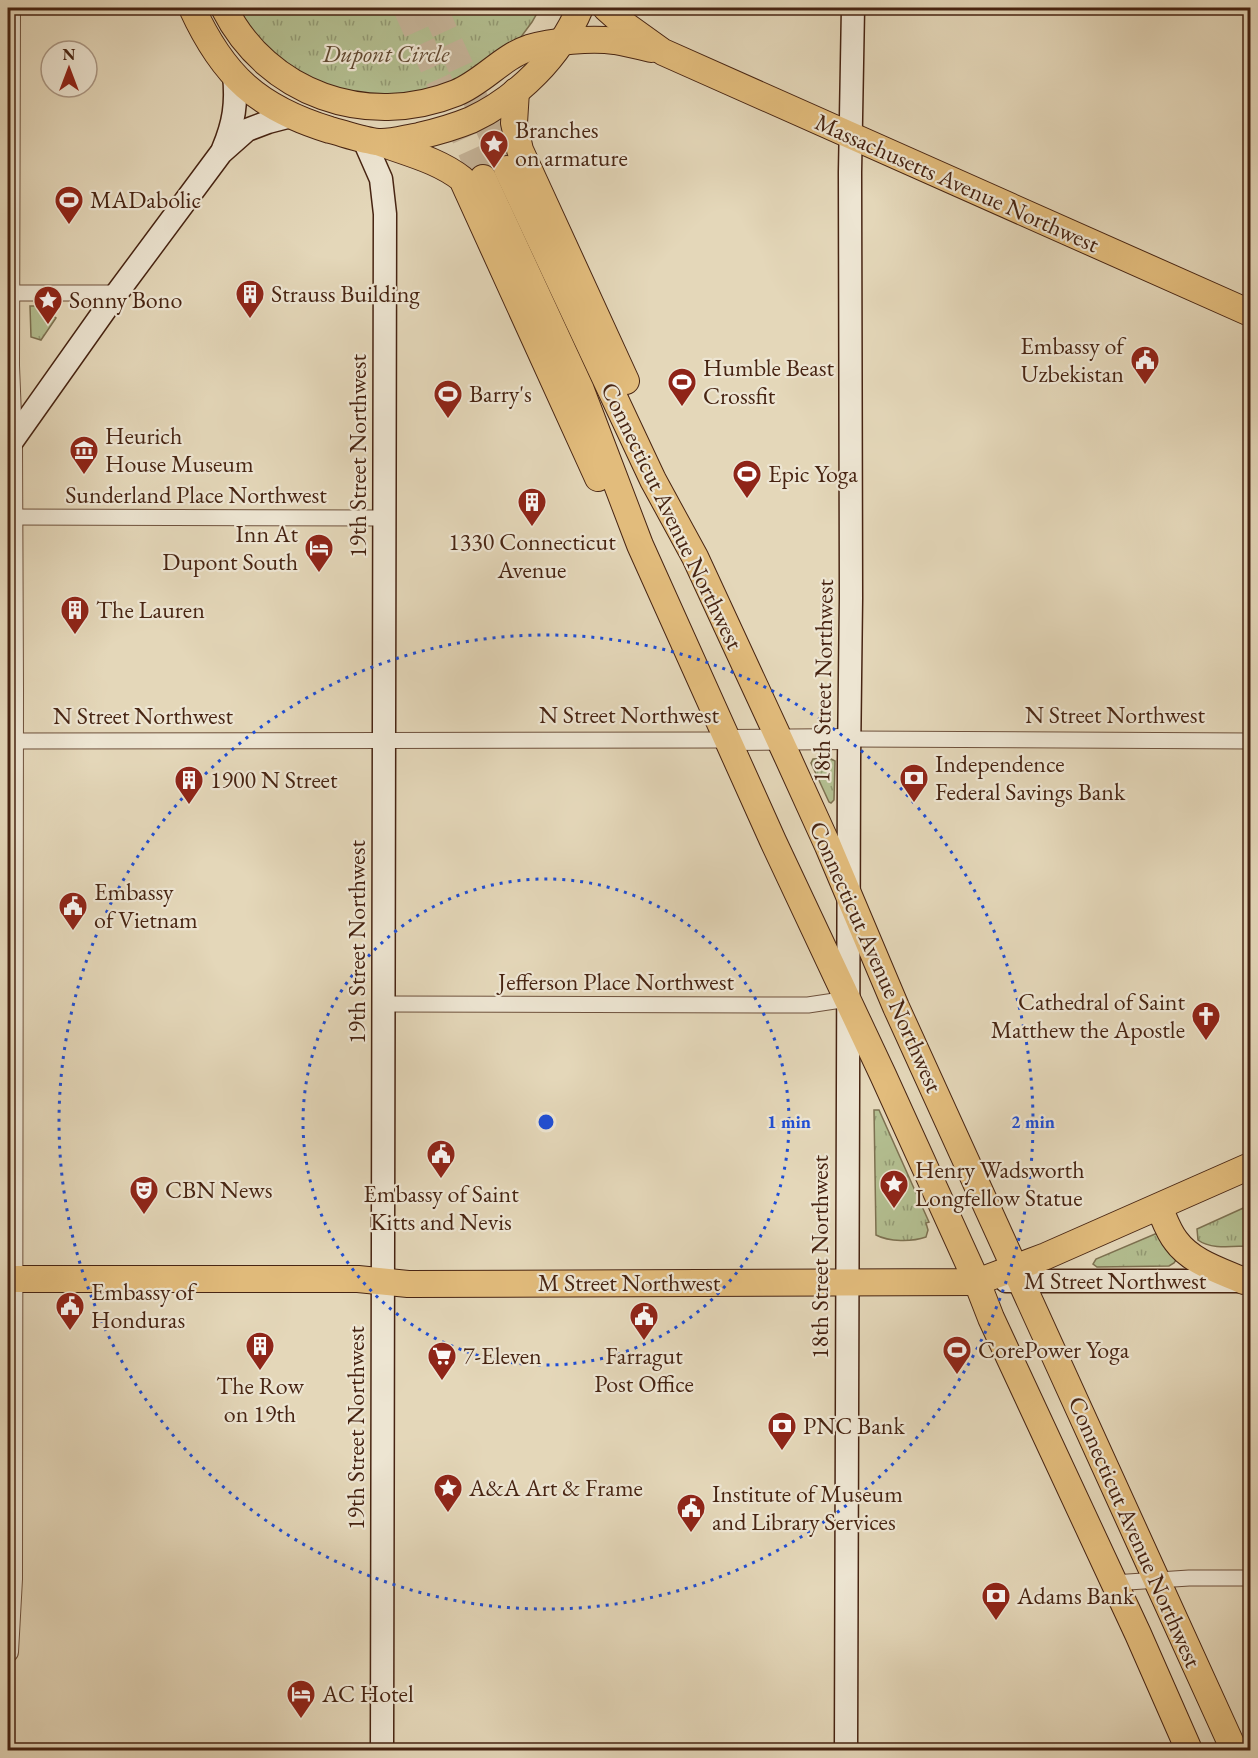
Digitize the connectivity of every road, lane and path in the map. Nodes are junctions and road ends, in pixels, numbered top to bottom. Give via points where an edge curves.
1 (10, 8) edge
2 (192, 8) edge
3 (224, 8) edge
4 (580, 8) edge
5 (606, 8) edge
6 (853, 8) edge
7 (561, 43) junction
8 (663, 52) junction
9 (234, 75) junction
10 (516, 91) junction
11 (291, 116) junction
12 (852, 136) junction
13 (371, 140) junction
14 (221, 153) junction
15 (507, 169) tunnel mouth
16 (483, 178) tunnel mouth
17 (9, 293) edge
18 (117, 293) junction
19 (1251, 313) edge
20 (10, 445) edge
21 (10, 517) edge
22 (384, 518) junction
23 (640, 545) junction
24 (695, 557) junction
25 (779, 739) junction
26 (850, 739) junction
27 (729, 740) junction
28 (10, 741) edge
29 (384, 741) junction
30 (1251, 741) edge
31 (849, 897) junction
32 (848, 999) junction
33 (383, 1004) junction
34 (1251, 1166) edge
35 (1160, 1207) junction
36 (1018, 1275) junction
37 (10, 1279) edge
38 (1247, 1281) edge
39 (383, 1282) junction
40 (847, 1282) junction
41 (977, 1282) junction
42 (1251, 1578) edge
43 (1156, 1580) junction
44 (1113, 1583) junction
45 (8, 1652) edge
46 (382, 1750) edge
47 (846, 1750) edge
48 (1189, 1750) edge
49 (1234, 1750) edge

1 - 17 street
2 - 9 main road via 216,53
3 - 7 main road, Massachusetts Avenue Northwest via 250,47 279,74 332,100 372,108 438,100 474,85 516,53
4 - 7 main road
5 - 8 main road, Massachusetts Avenue Northwest
6 - 12 main road, 18th Street Northwest
7 - 8 main road, Massachusetts Avenue Northwest via 616,41
7 - 10 main road
8 - 12 main road, Massachusetts Avenue Northwest
9 - 11 main road via 260,98
9 - 14 main road via 233,122
10 - 13 main road via 457,125 428,134
10 - 24 main road via 514,123 520,150 668,473
11 - 13 main road
11 - 14 main road via 247,130
12 - 19 main road, Massachusetts Avenue Northwest
12 - 26 main road, 18th Street Northwest
13 - 22 main road, 19th Street Northwest via 385,205
13 - 23 main road via 440,165 462,179 596,476
14 - 18 main road
15 - 24 main road, Connecticut Avenue Northwest via 653,480
16 - 23 main road, Connecticut Avenue Northwest via 581,390
17 - 18 street
17 - 20 street
18 - 20 main road
20 - 21 street
21 - 22 street, Sunderland Place Northwest
21 - 28 street
22 - 29 main road, 19th Street Northwest
23 - 27 main road, Connecticut Avenue Northwest
24 - 25 main road, Connecticut Avenue Northwest
25 - 26 street, N Street Northwest
25 - 27 street, N Street Northwest
25 - 31 main road, Connecticut Avenue Northwest
26 - 30 street, N Street Northwest
26 - 31 main road, 18th Street Northwest
27 - 29 street, N Street Northwest
27 - 32 main road, Connecticut Avenue Northwest
28 - 29 street, N Street Northwest
28 - 37 street
29 - 33 main road, 19th Street Northwest
31 - 32 main road, 18th Street Northwest
31 - 36 main road, Connecticut Avenue Northwest
32 - 33 street, Jefferson Place Northwest via 808,1005
32 - 40 main road, 18th Street Northwest
32 - 41 main road, Connecticut Avenue Northwest
33 - 39 main road, 19th Street Northwest
34 - 35 main road
35 - 36 main road
35 - 38 main road via 1175,1240 1188,1254
36 - 38 main road, M Street Northwest
36 - 41 main road
36 - 43 main road, Connecticut Avenue Northwest
37 - 39 main road, M Street Northwest
37 - 45 street via 12,1579
39 - 40 main road, M Street Northwest
39 - 46 main road, 19th Street Northwest
40 - 41 main road, M Street Northwest
40 - 47 main road, 18th Street Northwest
41 - 44 main road, Connecticut Avenue Northwest
42 - 43 street
43 - 44 street
43 - 49 main road, Connecticut Avenue Northwest
44 - 48 main road, Connecticut Avenue Northwest

